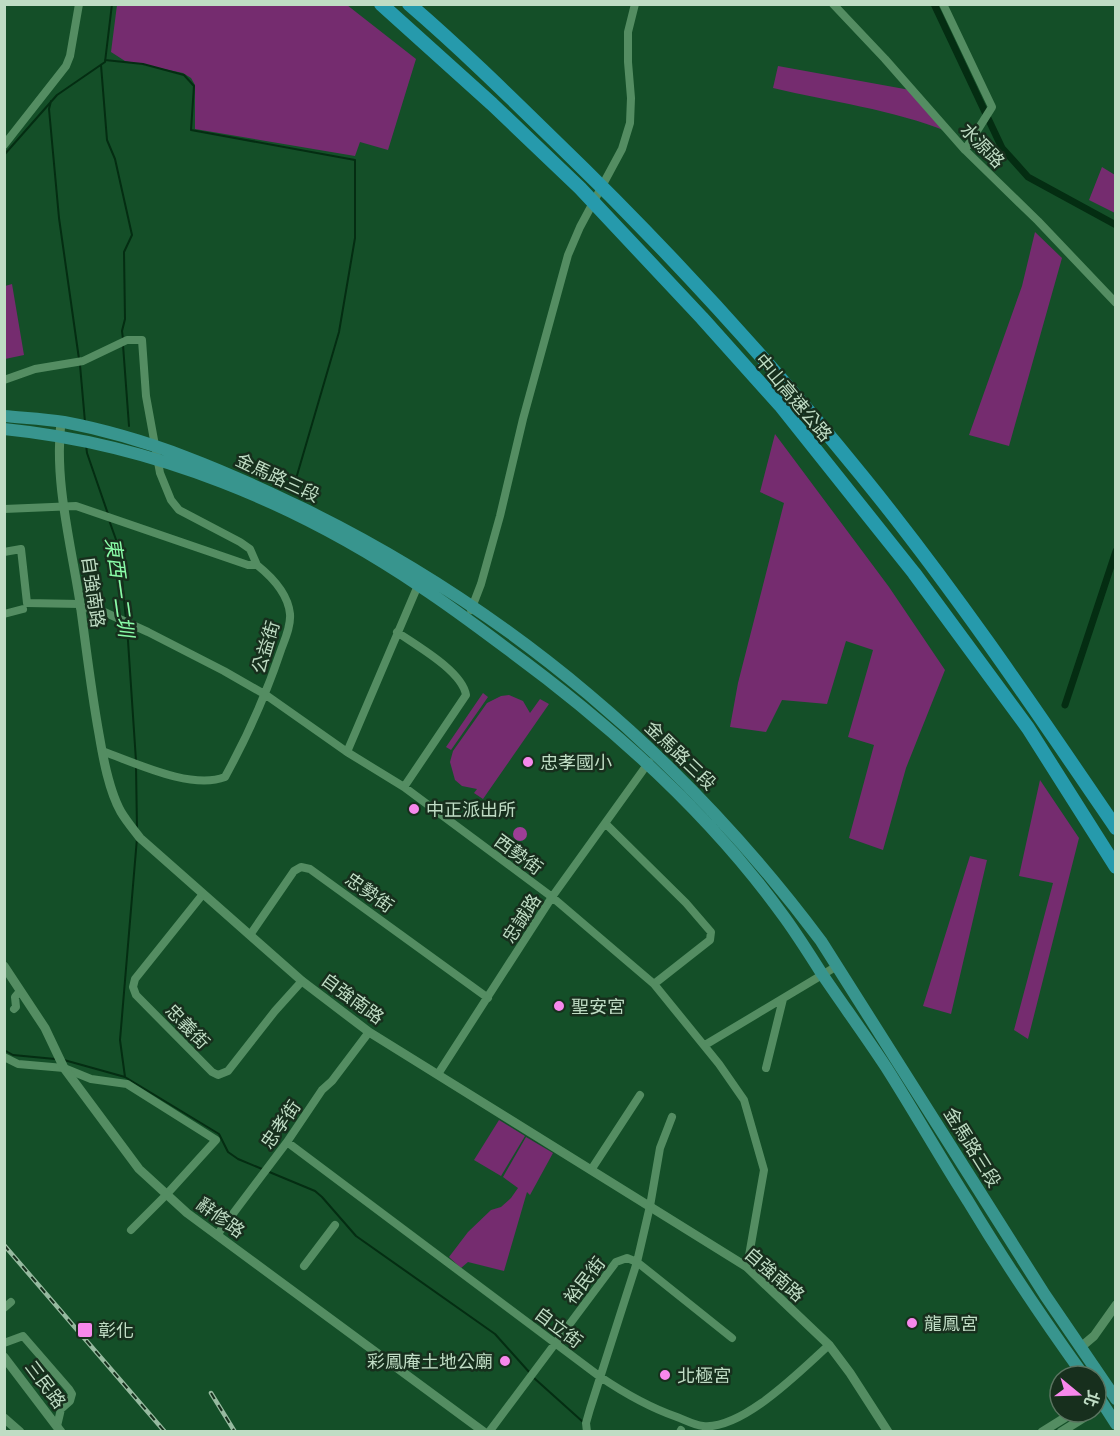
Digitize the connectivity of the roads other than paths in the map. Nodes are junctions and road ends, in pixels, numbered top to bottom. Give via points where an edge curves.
1 (79, 4) edge
2 (381, 4) edge
3 (409, 4) edge
4 (635, 4) edge
5 (833, 4) edge
6 (943, 4) edge
7 (4, 145) edge
8 (965, 150) junction
9 (1116, 303) edge
10 (4, 380) edge
11 (4, 416) edge
12 (61, 422) junction
13 (4, 429) edge
14 (59, 436) junction
15 (156, 445) junction
16 (157, 458) junction
17 (64, 507) junction
18 (4, 508) edge
19 (313, 519) junction
20 (4, 552) edge
21 (257, 565) junction
22 (421, 580) junction
23 (25, 606) junction
24 (80, 606) junction
25 (472, 606) junction
26 (4, 614) edge
27 (466, 619) junction
28 (397, 632) junction
29 (266, 695) junction
30 (102, 751) junction
31 (347, 752) junction
32 (657, 753) junction
33 (648, 763) junction
34 (404, 786) junction
35 (606, 824) junction
36 (1116, 828) edge
37 (1116, 867) edge
38 (203, 894) junction
39 (552, 897) junction
40 (250, 935) junction
41 (4, 966) edge
42 (837, 966) junction
43 (823, 975) junction
44 (302, 981) junction
45 (654, 984) junction
46 (20, 991) junction
47 (488, 998) junction
48 (783, 999) junction
49 (14, 1009) dead end
50 (369, 1032) junction
51 (705, 1045) junction
52 (4, 1057) edge
53 (62, 1062) junction
54 (766, 1068) dead end
55 (438, 1074) junction
56 (640, 1095) dead end
57 (672, 1117) dead end
58 (286, 1142) junction
59 (591, 1170) junction
60 (166, 1195) junction
61 (650, 1206) junction
62 (335, 1225) dead end
63 (131, 1230) dead end
64 (217, 1235) junction
65 (637, 1262) junction
66 (304, 1266) dead end
67 (747, 1267) junction
68 (1116, 1305) edge
69 (732, 1338) dead end
70 (4, 1343) edge
71 (555, 1343) junction
72 (829, 1345) junction
73 (1081, 1347) junction
74 (4, 1357) edge
75 (1076, 1364) edge
76 (1087, 1364) edge
77 (599, 1376) junction
78 (4, 1418) edge
79 (56, 1430) edge
80 (20, 1431) edge
81 (484, 1431) edge
82 (489, 1431) edge
83 (587, 1431) edge
84 (888, 1431) edge

1 - 7 street via 66,66
2 - 37 highway, 中山高速公路 via 580,188 780,405 914,573 1028,728
3 - 36 highway, 中山高速公路 via 633,216 706,293 924,555
4 - 25 street via 628,32 630,123 622,149 568,255 500,516
5 - 8 street, 水源路
6 - 8 street via 992,107
8 - 9 street, 水源路
10 - 15 street via 35,369 79,361 127,340 142,340 146,396
11 - 12 main road, 金馬路三段
12 - 14 street, 自強南路
12 - 15 main road, 金馬路三段
13 - 14 main road, 金馬路三段
14 - 16 main road, 金馬路三段
14 - 17 street, 自強南路
15 - 16 street
15 - 19 main road, 金馬路三段 via 244,480
16 - 19 main road, 金馬路三段
16 - 21 street via 163,483 179,510 250,549
17 - 18 street, 公益街
17 - 21 street, 公益街 via 76,506
17 - 24 street, 自強南路
19 - 22 main road, 金馬路三段
20 - 23 street via 21,549
21 - 29 street, 公益街 via 280,587 290,616
22 - 25 main road, 金馬路三段
22 - 27 main road, 金馬路三段
22 - 28 street
23 - 24 street, 西勢街
23 - 26 street, 西勢街
24 - 29 street, 西勢街 via 102,611 148,632
24 - 30 street, 自強南路
25 - 27 street
25 - 32 main road, 金馬路三段 via 539,655
27 - 33 main road, 金馬路三段 via 552,682
28 - 31 street
28 - 34 street via 456,676 466,695
29 - 30 street, 公益街 via 225,777 187,780
29 - 31 street, 西勢街
30 - 38 street, 自強南路 via 121,812 140,838
31 - 34 street, 西勢街
32 - 33 street, 忠誠路
32 - 42 main road, 金馬路三段 via 776,881
33 - 35 street, 忠誠路
33 - 43 main road, 金馬路三段 via 740,860 786,918
34 - 39 street, 西勢街
35 - 39 street, 忠誠路
35 - 45 street via 711,932 710,940
38 - 40 street, 自強南路
38 - 44 street, 忠義街 via 135,979 134,987 136,995 212,1072 218,1075 228,1071
39 - 45 street, 西勢街
39 - 47 street, 忠誠路
40 - 44 street, 自強南路
40 - 47 street, 忠勢街 via 294,871 310,868
41 - 46 street, 辭修路
42 - 43 street
42 - 73 main road, 金馬路三段
43 - 48 street
43 - 75 main road, 金馬路三段
44 - 50 street, 自強南路
45 - 51 street, 西勢街
46 - 49 street
46 - 53 street, 辭修路
47 - 55 street, 忠誠路
48 - 51 street
48 - 54 street
50 - 55 street, 自強南路
50 - 58 street, 忠孝街
51 - 67 street, 西勢街 via 744,1100 764,1170
52 - 53 street via 18,1065
53 - 60 street, 辭修路 via 139,1169
53 - 60 street via 91,1079 127,1084 216,1140
55 - 59 street, 自強南路
56 - 59 street
57 - 61 street via 660,1148
58 - 64 street, 忠孝街
58 - 71 street, 自立街
59 - 61 street, 自強南路
60 - 63 street
60 - 64 street, 辭修路
61 - 65 street
61 - 67 street, 自強南路
62 - 66 street
64 - 81 street, 辭修路
65 - 69 street
65 - 71 street, 裕民街 via 627,1258 616,1262
65 - 77 street
67 - 72 street, 自強南路
68 - 73 street
70 - 79 street via 23,1336 72,1394 61,1409
71 - 77 street, 自立街
71 - 82 street, 裕民街
72 - 77 street, 自立街 via 759,1406 724,1422 704,1426 646,1406
72 - 84 street, 自強南路
73 - 76 main road, 金馬路三段
74 - 79 street, 三民路
77 - 83 street
78 - 80 street

